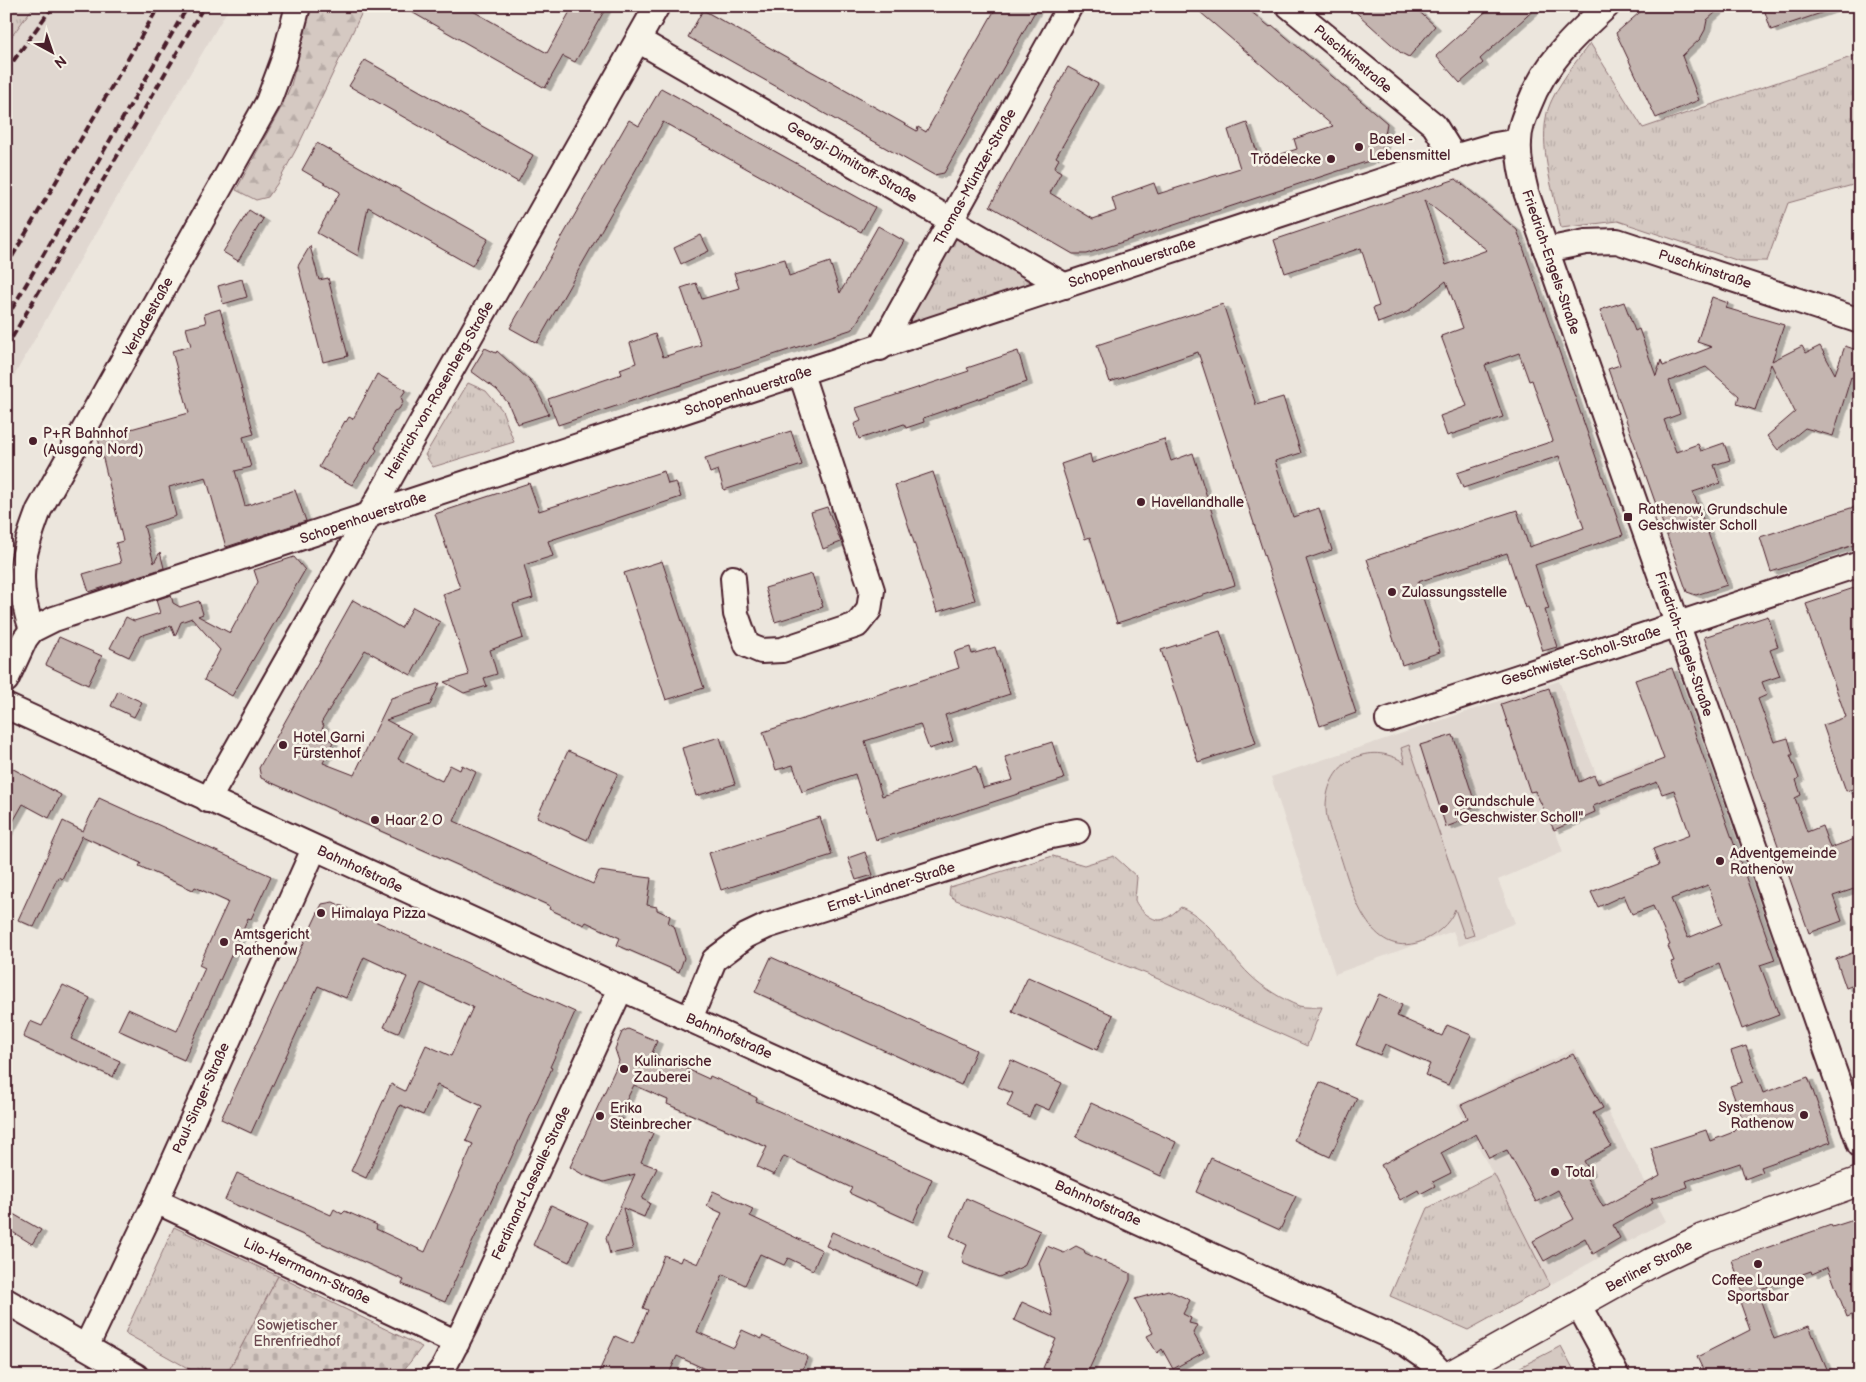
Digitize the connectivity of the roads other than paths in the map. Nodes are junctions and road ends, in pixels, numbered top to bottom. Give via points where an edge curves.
1 (298, 6) edge
2 (657, 6) edge
3 (1070, 6) edge
4 (1289, 6) edge
5 (1607, 6) edge
6 (638, 40) junction
7 (1519, 141) junction
8 (1454, 157) junction
9 (952, 220) junction
10 (1546, 250) junction
11 (1065, 286) junction
12 (1860, 321) edge
13 (880, 348) junction
14 (802, 374) junction
15 (366, 517) junction
16 (1860, 564) edge
17 (733, 578) dead end
18 (1677, 624) junction
19 (32, 630) junction
20 (6, 680) edge
21 (6, 706) edge
22 (1388, 720) dead end
23 (208, 800) junction
24 (1076, 831) dead end
25 (314, 849) junction
26 (621, 988) junction
27 (690, 1019) junction
28 (1860, 1145) edge
29 (1860, 1181) edge
30 (156, 1201) junction
31 (6, 1301) edge
32 (1578, 1304) junction
33 (457, 1343) junction
34 (86, 1347) junction
35 (136, 1376) edge
36 (437, 1376) edge
37 (1444, 1376) edge
38 (1448, 1376) edge
39 (1617, 1376) edge

1 - 19 street, Verladestraße via 268,102 39,510 26,545 20,584
2 - 6 street, Heinrich-von-Rosenberg-Straße
3 - 9 street, Thomas-Müntzer-Straße
4 - 8 street, Puschkinstraße via 1434,125
5 - 7 street, Friedrich-Engels-Straße via 1570,40 1547,68 1522,123
6 - 9 street, Georgi-Dimitroff-Straße
6 - 15 street, Heinrich-von-Rosenberg-Straße
7 - 8 street, Schopenhauerstraße
7 - 10 street, Friedrich-Engels-Straße via 1520,167 1526,192
8 - 11 street, Schopenhauerstraße
9 - 11 street, Georgi-Dimitroff-Straße
9 - 13 street, Thomas-Müntzer-Straße
10 - 12 street, Puschkinstraße via 1586,242 1617,241
10 - 18 street, Friedrich-Engels-Straße
11 - 13 street, Schopenhauerstraße
13 - 14 street, Schopenhauerstraße
14 - 15 street, Schopenhauerstraße
14 - 17 street via 872,590 869,610 858,624 782,650 761,651 747,645 736,614
15 - 19 street, Schopenhauerstraße via 54,619
15 - 23 street, Heinrich-von-Rosenberg-Straße
16 - 18 street, Geschwister-Scholl-Straße
18 - 22 street, Geschwister-Scholl-Straße
18 - 28 street, Friedrich-Engels-Straße
19 - 20 street
21 - 23 street, Bahnhofstraße
23 - 25 street, Bahnhofstraße
24 - 27 street, Ernst-Lindner-Straße via 1046,837 767,926 746,936 714,960
25 - 26 street, Bahnhofstraße
25 - 30 street, Paul-Singer-Straße
26 - 27 street, Bahnhofstraße
26 - 33 street, Ferdinand-Lassalle-Straße
27 - 37 street, Bahnhofstraße via 1405,1343 1428,1359
29 - 32 main road, Berliner Straße via 1703,1238
30 - 33 street, Lilo-Herrmann-Straße
30 - 34 street, Paul-Singer-Straße
31 - 34 street
32 - 38 main road, Berliner Straße
32 - 39 street
33 - 36 street, Ferdinand-Lassalle-Straße
34 - 35 street

